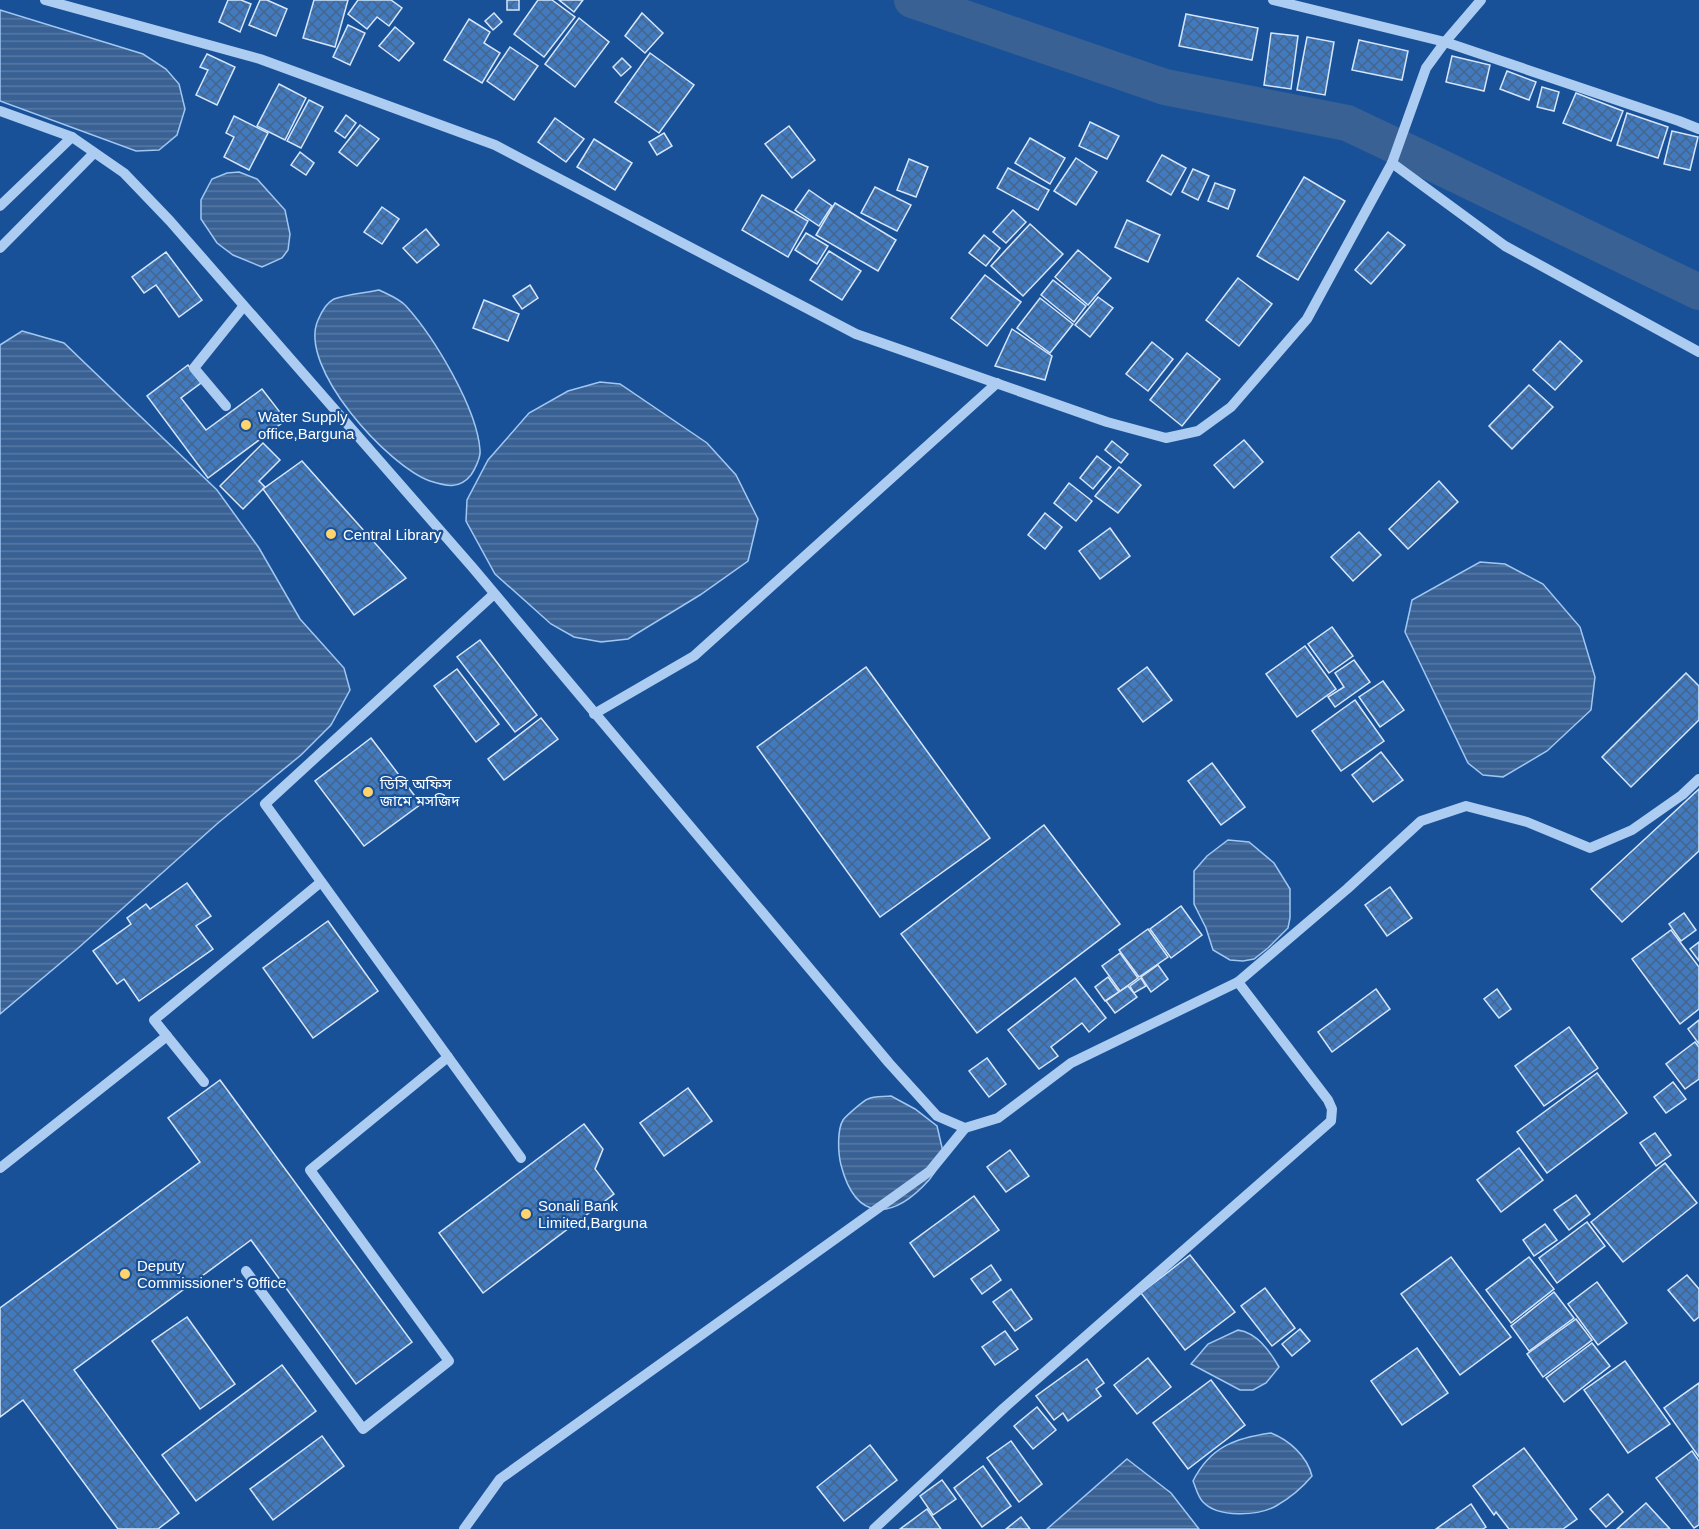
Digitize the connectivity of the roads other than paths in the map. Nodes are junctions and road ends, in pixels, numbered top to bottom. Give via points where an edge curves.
1 (45, 0) edge
2 (1273, 0) edge
3 (1481, 0) edge
4 (1445, 42) junction
5 (0, 111) edge
6 (1699, 129) edge
7 (72, 137) junction
8 (94, 153) junction
9 (1392, 163) junction
10 (0, 206) edge
11 (0, 248) edge
12 (243, 307) junction
13 (1699, 352) edge
14 (997, 383) junction
15 (226, 406) dead end
16 (494, 594) junction
17 (594, 714) junction
18 (1699, 779) edge
19 (321, 882) junction
20 (1239, 982) junction
21 (167, 1036) junction
22 (448, 1057) junction
23 (204, 1082) dead end
24 (965, 1128) junction
25 (521, 1158) dead end
26 (0, 1168) edge
27 (246, 1271) dead end
28 (464, 1529) edge
29 (874, 1529) edge

1 - 14 street via 260,59 495,145 856,334
2 - 4 street
3 - 4 street
4 - 6 street
4 - 9 street via 1426,68
5 - 7 street
7 - 8 street
7 - 10 street
8 - 11 street
8 - 12 street via 124,173
9 - 13 street via 1505,246
9 - 14 street via 1307,319 1232,407 1198,431 1166,438 1107,422
12 - 15 street via 194,368
12 - 16 street
14 - 17 street via 694,656
16 - 17 street
16 - 19 street via 265,804
17 - 24 street via 910,1086 937,1116
18 - 20 street via 1632,830 1590,848 1527,822 1466,806 1422,821
19 - 21 street via 154,1020
19 - 22 street
20 - 24 street via 1071,1063 998,1118
20 - 29 street via 1328,1100 1331,1121 1004,1408
21 - 23 street
21 - 26 street
22 - 25 street
22 - 27 street via 310,1170 449,1361 363,1429
24 - 28 street via 930,1171 500,1479

